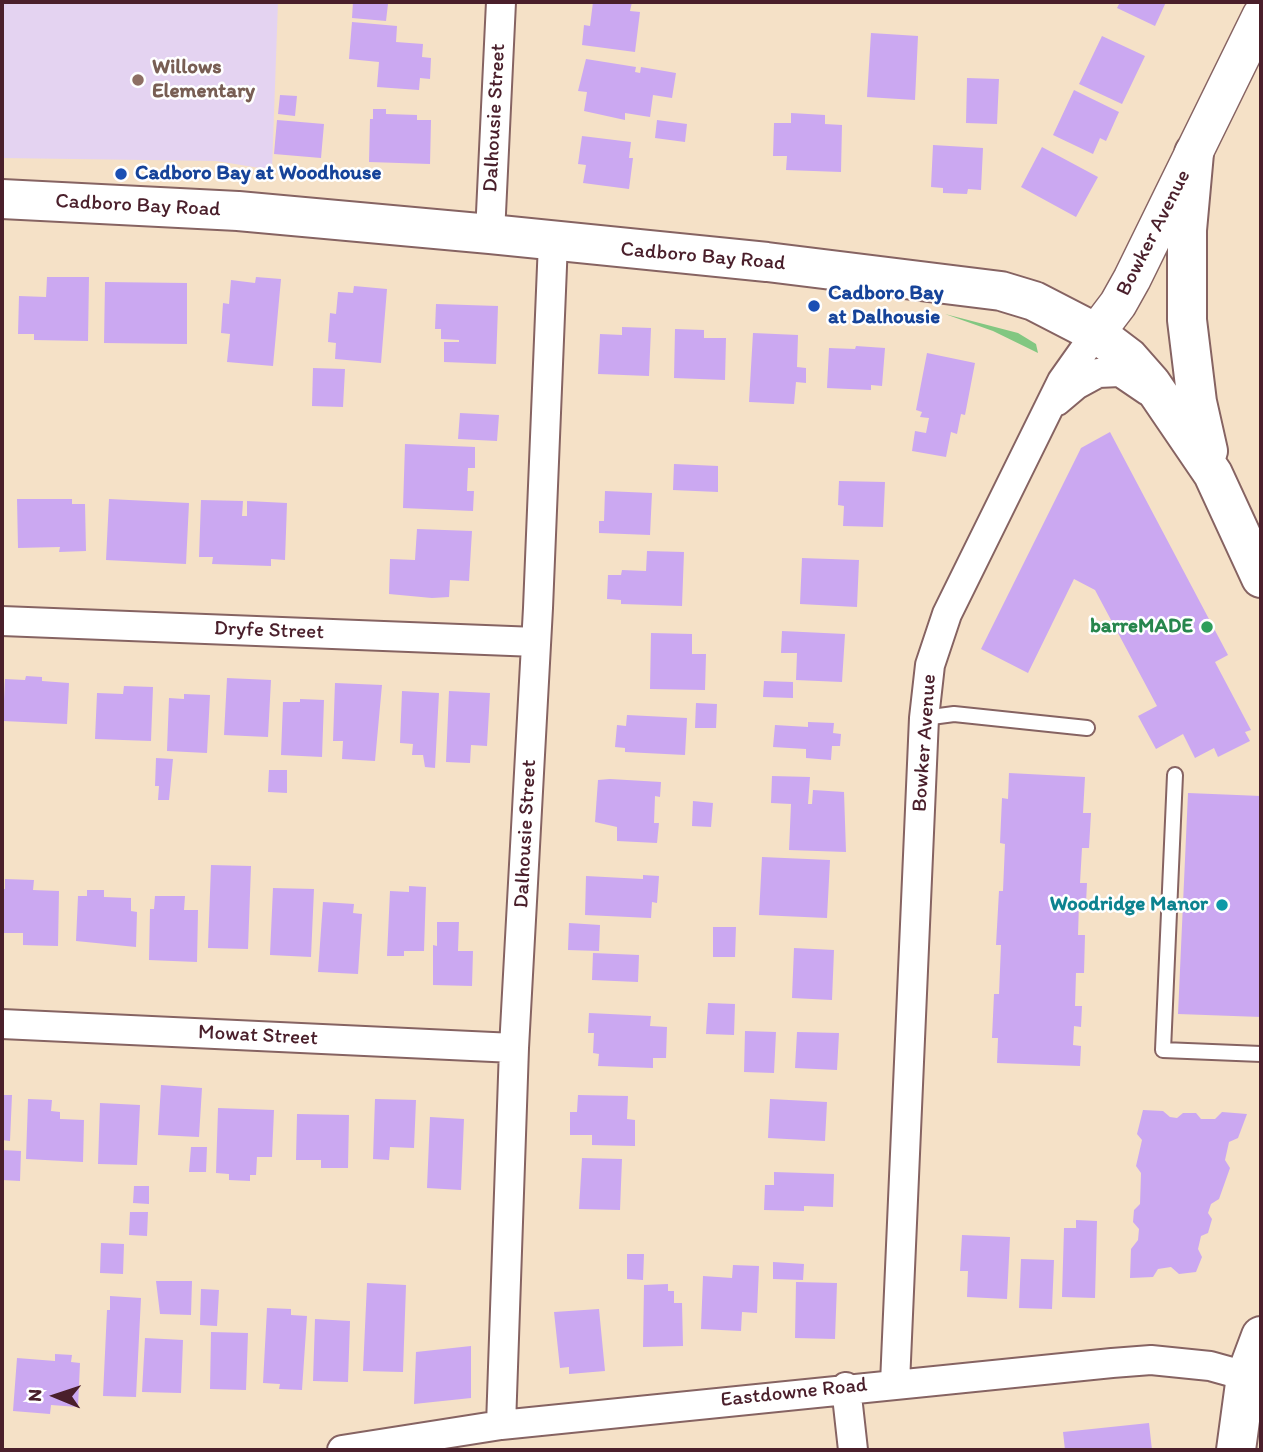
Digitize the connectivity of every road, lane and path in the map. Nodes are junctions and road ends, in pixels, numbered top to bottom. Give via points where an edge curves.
1 (500, 2) edge
2 (1261, 16) edge
3 (1194, 153) junction
4 (2, 199) edge
5 (489, 234) junction
6 (554, 242) junction
7 (1096, 333) junction
8 (1049, 408) junction
9 (1170, 410) junction
10 (1213, 474) junction
11 (1261, 578) edge
12 (2, 621) edge
13 (536, 642) junction
14 (924, 718) junction
15 (1087, 728) dead end
16 (1175, 775) dead end
17 (2, 1024) edge
18 (514, 1048) junction
19 (1261, 1054) edge
20 (1261, 1336) edge
21 (1246, 1376) junction
22 (895, 1383) junction
23 (846, 1387) junction
24 (501, 1425) junction
25 (356, 1449) edge
26 (853, 1450) edge
27 (1236, 1450) edge

1 - 5 street, Dalhousie Street
2 - 3 street, Bowker Avenue
3 - 7 street, Bowker Avenue via 1118,304
3 - 10 main road via 1187,230 1187,320 1197,402
4 - 5 main road, Cadboro Bay Road via 237,211
5 - 6 main road, Cadboro Bay Road
6 - 7 main road, Cadboro Bay Road via 1001,291 1034,301
6 - 13 street, Dalhousie Street
7 - 8 street, Bowker Avenue
7 - 9 main road, Cadboro Bay Road via 1129,358
8 - 9 street via 1098,373 1120,372
8 - 14 street, Bowker Avenue via 947,614 930,665
9 - 10 main road, Cadboro Bay Road
10 - 11 main road, Cadboro Bay Road
12 - 13 street, Dryfe Street
13 - 18 street, Dalhousie Street
14 - 15 lane via 954,714
14 - 22 street, Bowker Avenue
16 - 19 lane via 1163,1050
17 - 18 street, Mowat Street
18 - 24 street, Dalhousie Street
20 - 21 main road
21 - 22 street, Eastdowne Road via 1210,1366 1150,1360
21 - 27 main road
22 - 23 street, Eastdowne Road
23 - 24 street, Eastdowne Road
23 - 26 street
24 - 25 street, Eastdowne Road

